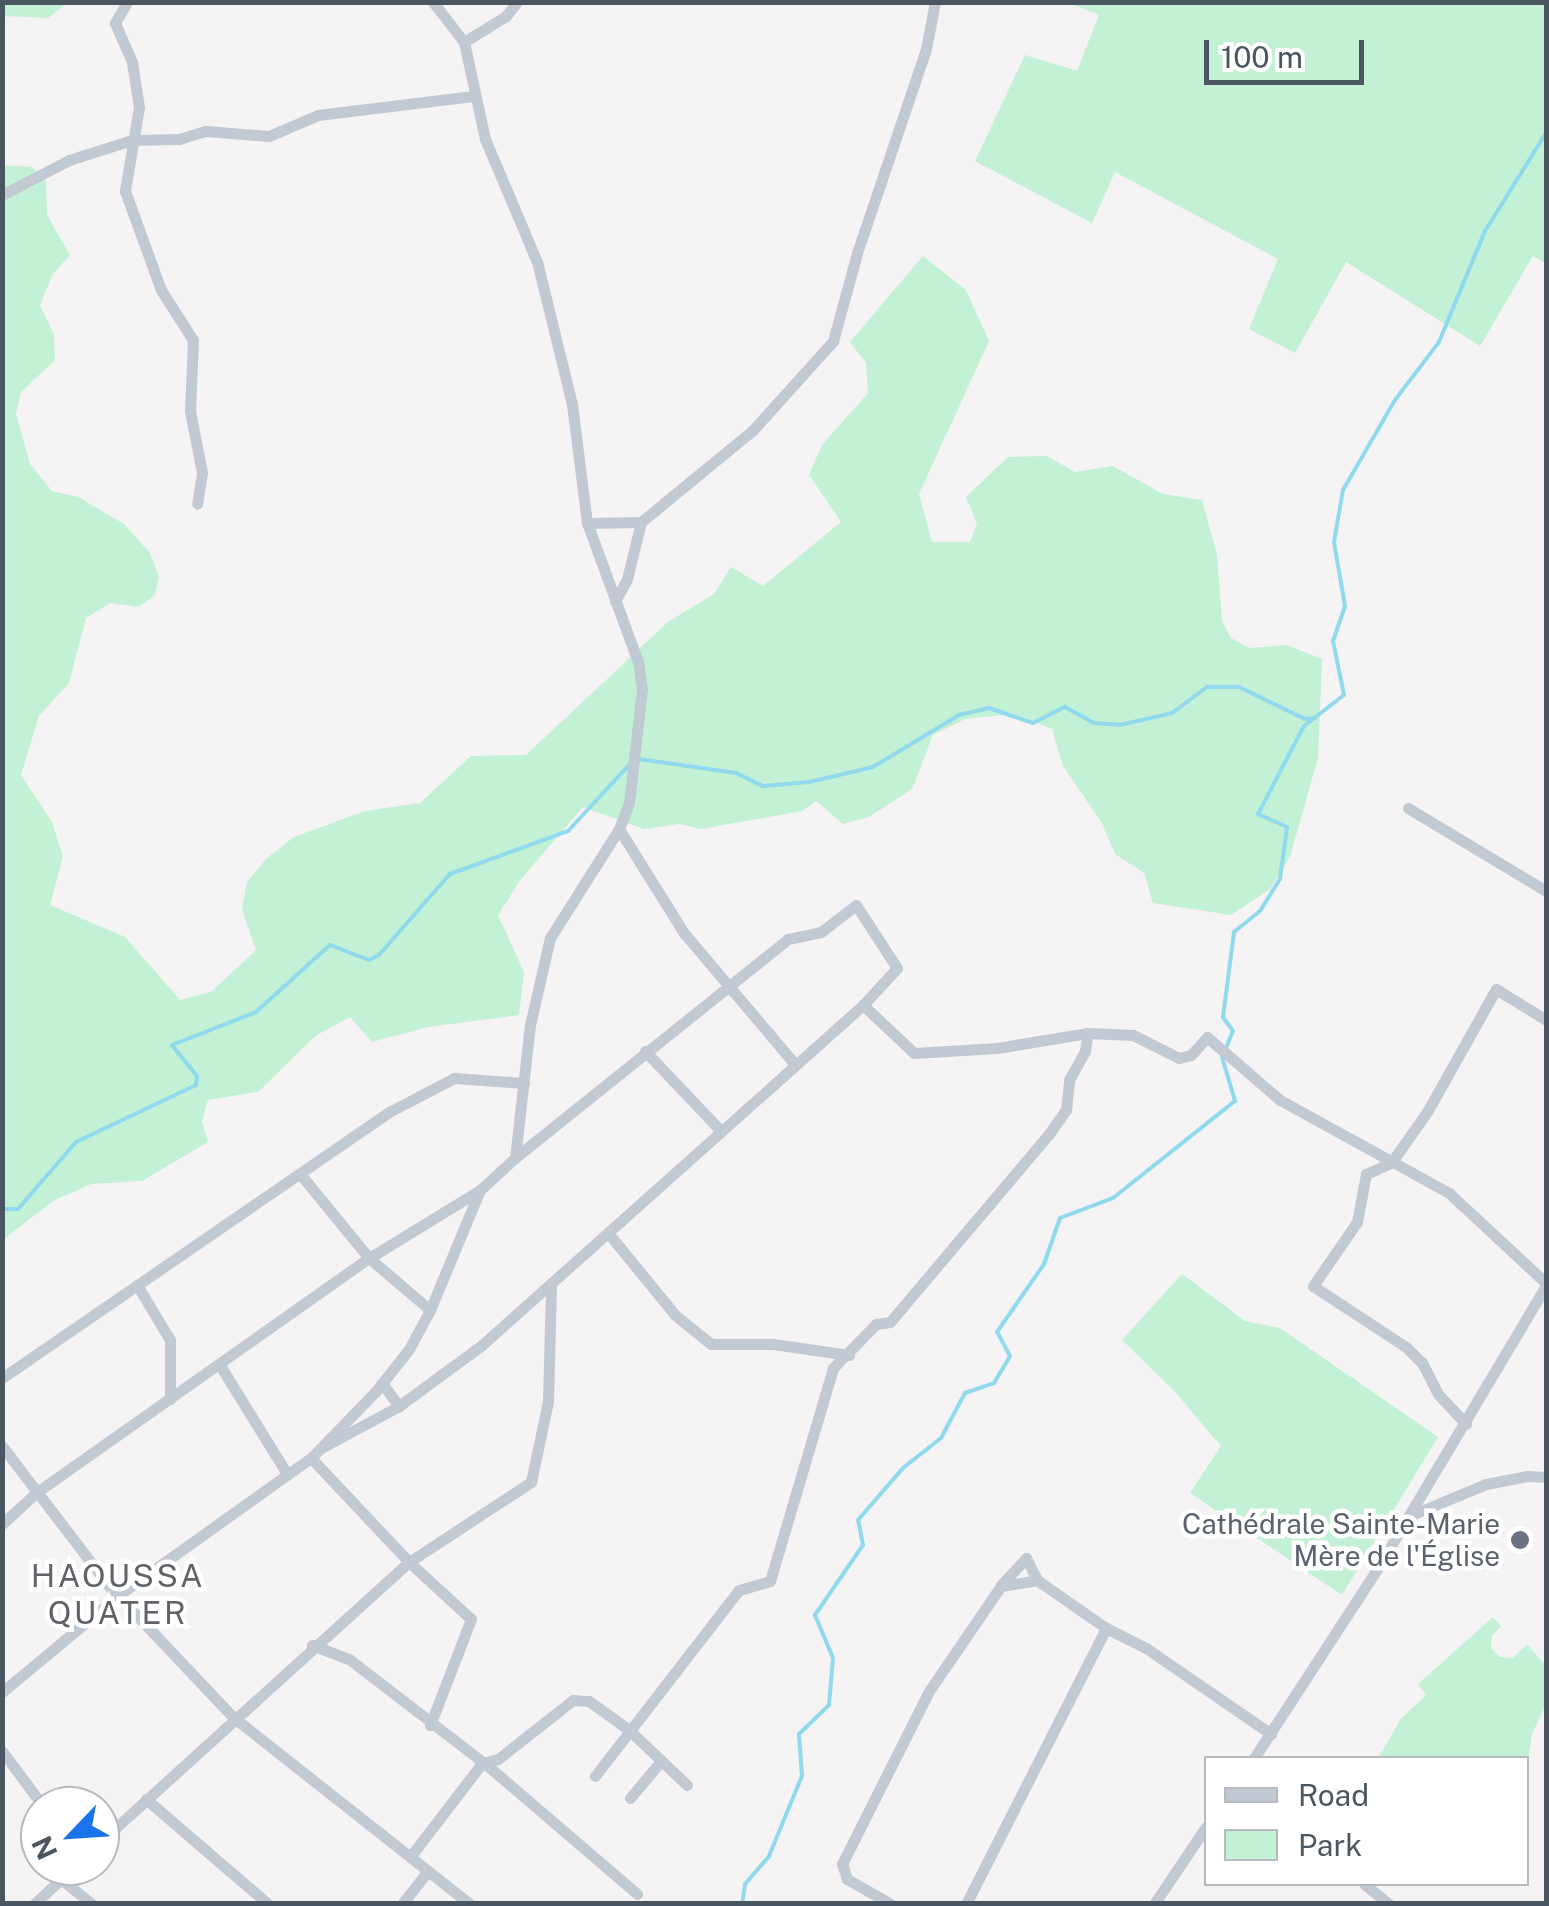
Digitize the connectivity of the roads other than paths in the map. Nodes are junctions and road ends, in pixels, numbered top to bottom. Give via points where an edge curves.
1 (127, 2) edge
2 (434, 2) edge
3 (517, 2) edge
4 (935, 2) edge
5 (464, 42) junction
6 (473, 96) junction
7 (132, 140) junction
8 (2, 195) edge
9 (197, 504) dead end
10 (641, 522) junction
11 (587, 523) junction
12 (616, 601) junction
13 (1408, 808) dead end
14 (619, 829) junction
15 (1546, 892) edge
16 (728, 988) junction
17 (864, 1005) junction
18 (1546, 1020) edge
19 (1088, 1034) junction
20 (645, 1051) junction
21 (794, 1063) junction
22 (524, 1083) junction
23 (721, 1131) junction
24 (514, 1158) junction
25 (1391, 1162) junction
26 (302, 1175) junction
27 (480, 1190) junction
28 (609, 1234) junction
29 (369, 1258) junction
30 (552, 1283) junction
31 (1546, 1284) edge
32 (137, 1285) junction
33 (430, 1310) junction
34 (848, 1355) junction
35 (220, 1367) junction
36 (2, 1378) edge
37 (382, 1384) junction
38 (170, 1399) junction
39 (400, 1406) junction
40 (1466, 1424) junction
41 (2, 1446) edge
42 (323, 1447) junction
43 (310, 1458) junction
44 (287, 1474) junction
45 (1546, 1478) edge
46 (37, 1492) junction
47 (1408, 1516) junction
48 (2, 1524) edge
49 (409, 1562) junction
50 (1037, 1580) junction
51 (1001, 1586) junction
52 (120, 1594) junction
53 (1106, 1628) junction
54 (312, 1645) junction
55 (2, 1692) edge
56 (234, 1717) junction
57 (430, 1725) junction
58 (629, 1730) junction
59 (1271, 1734) junction
60 (2, 1752) edge
61 (1255, 1756) edge
62 (661, 1762) junction
63 (482, 1763) junction
64 (595, 1776) dead end
65 (687, 1785) dead end
66 (28, 1786) edge
67 (630, 1798) dead end
68 (146, 1799) junction
69 (120, 1823) edge
70 (1204, 1831) edge
71 (410, 1856) junction
72 (428, 1871) junction
73 (53, 1886) edge
74 (70, 1886) edge
75 (1367, 1886) edge
76 (637, 1894) dead end
77 (34, 1904) edge
78 (92, 1904) edge
79 (268, 1904) edge
80 (402, 1904) edge
81 (470, 1904) edge
82 (891, 1904) edge
83 (966, 1904) edge
84 (1154, 1904) edge
85 (1390, 1904) edge

1 - 7 street via 115,23 132,62 139,108
2 - 5 street
3 - 5 street
4 - 10 street via 833,340 753,430
5 - 6 street
6 - 7 street via 318,115 269,136 206,130 178,139
6 - 11 street via 549,304 572,404
7 - 8 street via 68,160
7 - 9 street via 125,191 130,209 161,290 193,340 190,410 202,473
10 - 11 street
10 - 12 street
11 - 12 street
12 - 14 street via 642,689 629,804
13 - 15 street
14 - 16 street
14 - 22 street via 550,938
16 - 17 street via 788,939 821,932 856,905 897,968
16 - 20 street
16 - 21 street
17 - 19 street via 914,1053
17 - 21 street
18 - 25 street via 1496,989
19 - 25 street via 1132,1035 1179,1058 1207,1037 1280,1100
19 - 34 street via 1069,1080 1066,1110 1049,1134 890,1322 876,1324
20 - 23 street
20 - 24 street
21 - 23 street
22 - 24 street
22 - 26 street via 454,1078 391,1111
23 - 28 street
24 - 27 street
25 - 31 street via 1449,1193
25 - 40 street via 1366,1174 1357,1222 1313,1286 1406,1347
26 - 29 street
26 - 32 street
27 - 29 street
27 - 33 street
28 - 30 street
28 - 34 street via 675,1315 710,1344 773,1344
29 - 33 street
29 - 35 street
30 - 39 street
30 - 49 street via 548,1401 531,1482
31 - 40 street
32 - 36 street
32 - 38 street via 170,1340
33 - 37 street
34 - 58 street via 833,1368 770,1581 740,1590
35 - 38 street
35 - 44 street
37 - 39 street
37 - 42 street
38 - 46 street
39 - 42 street
40 - 47 street
41 - 46 street
42 - 43 street
43 - 44 street
43 - 49 street
44 - 52 street
45 - 47 street via 1486,1484
46 - 48 street
46 - 52 street
47 - 59 street
49 - 54 street
49 - 57 street via 472,1619
50 - 51 street
50 - 51 street via 1026,1558
50 - 53 street
51 - 82 street via 929,1692 842,1864 847,1879
52 - 55 street
52 - 56 street
53 - 59 street
53 - 83 street
54 - 56 street
54 - 57 street via 348,1660
56 - 68 street
56 - 71 street
57 - 63 street
58 - 62 street
58 - 63 street via 589,1701 573,1700 498,1759
58 - 64 street
59 - 61 street
60 - 66 street
62 - 65 street
62 - 67 street
63 - 71 street
63 - 76 street
68 - 69 street
68 - 79 street
70 - 84 street
71 - 72 street
72 - 80 street
72 - 81 street
73 - 77 street
74 - 78 street
75 - 85 street

